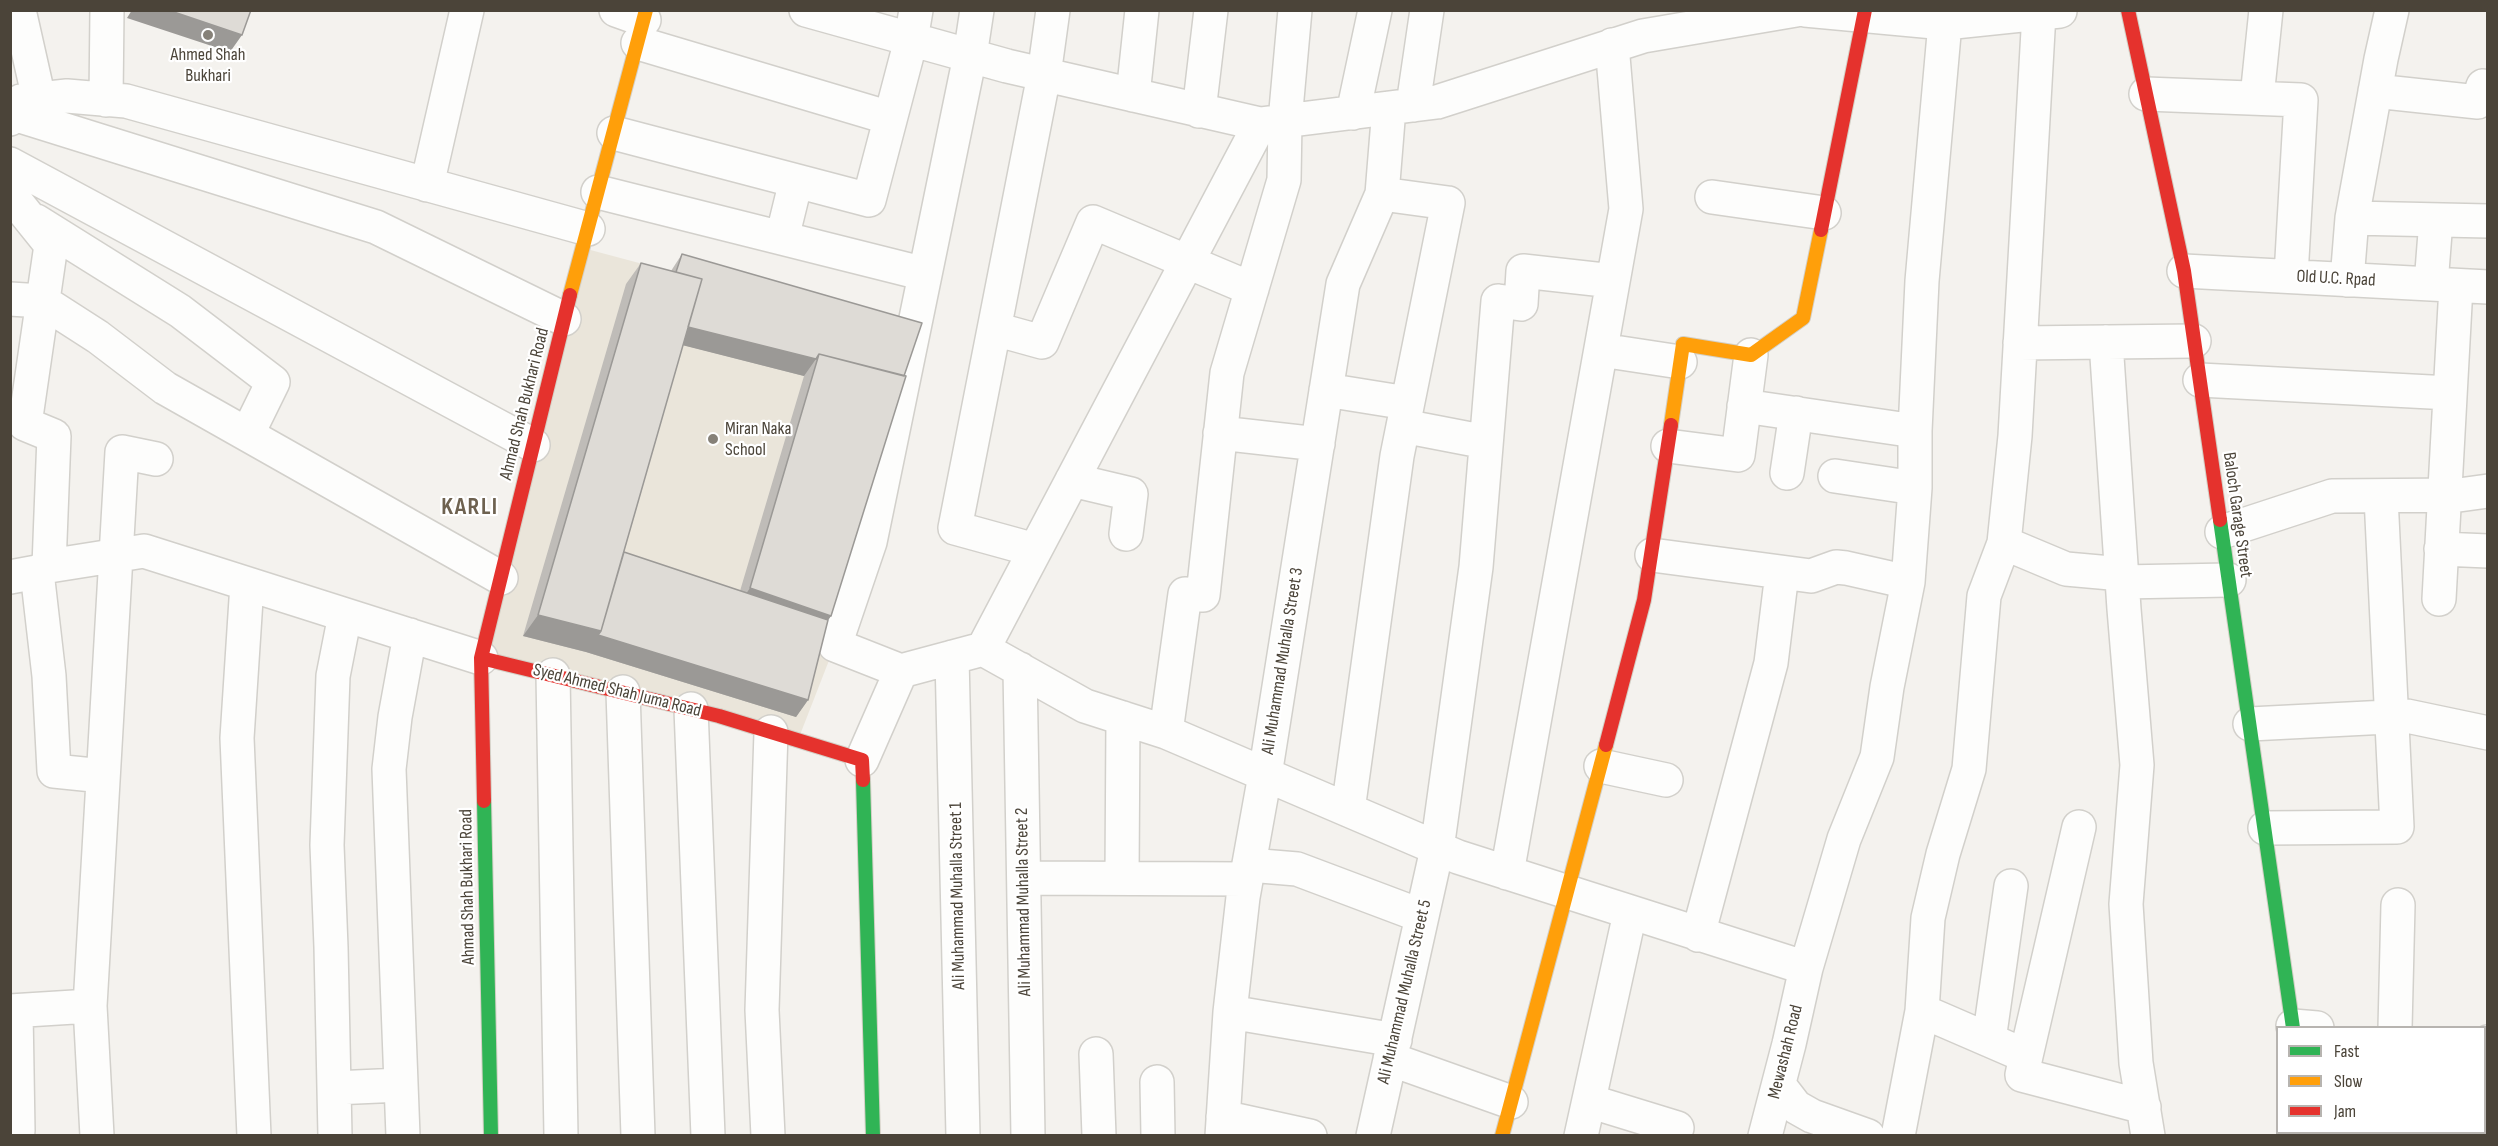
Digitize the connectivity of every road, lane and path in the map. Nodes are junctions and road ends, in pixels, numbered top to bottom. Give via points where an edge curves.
1 (20, 10) edge
2 (107, 10) edge
3 (467, 10) edge
4 (806, 10) edge
5 (977, 10) edge
6 (1053, 10) edge
7 (1142, 10) edge
8 (1211, 10) edge
9 (1295, 10) edge
10 (1375, 10) edge
11 (1427, 10) edge
12 (1796, 10) edge
13 (1804, 10) edge
14 (2128, 10) edge
15 (2266, 10) edge
16 (2392, 10) edge
17 (2050, 12) edge
18 (1865, 13) edge
19 (1701, 18) edge
20 (636, 21) edge
21 (1945, 23) junction
22 (914, 25) edge
23 (1612, 45) junction
24 (970, 56) junction
25 (1044, 75) junction
26 (2487, 88) edge
27 (2375, 91) junction
28 (2146, 94) junction
29 (1133, 95) junction
30 (2257, 97) junction
31 (106, 100) junction
32 (1401, 107) junction
33 (21, 111) edge
34 (1199, 111) junction
35 (1353, 113) junction
36 (890, 118) junction
37 (1273, 123) junction
38 (614, 133) junction
39 (10, 164) edge
40 (795, 181) junction
41 (427, 185) junction
42 (598, 192) junction
43 (1382, 194) junction
44 (1712, 197) dead end
45 (20, 205) edge
46 (1824, 213) junction
47 (2352, 218) junction
48 (2436, 220) junction
49 (2487, 221) edge
50 (588, 229) junction
51 (782, 238) junction
52 (1188, 261) junction
53 (2184, 271) junction
54 (925, 274) junction
55 (2291, 276) junction
56 (2348, 279) junction
57 (1614, 281) junction
58 (2458, 286) edge
59 (1252, 289) junction
60 (26, 300) edge
61 (564, 319) junction
62 (995, 329) junction
63 (2194, 341) junction
64 (2106, 342) junction
65 (2020, 343) junction
66 (1601, 350) junction
67 (1751, 355) junction
68 (1680, 362) junction
69 (2200, 380) junction
70 (1326, 390) junction
71 (2450, 393) junction
72 (1744, 406) junction
73 (1796, 413) junction
74 (1405, 414) junction
75 (1915, 430) junction
76 (248, 433) junction
77 (1220, 433) junction
78 (1486, 442) junction
79 (1318, 444) junction
80 (533, 445) junction
81 (1668, 446) junction
82 (156, 459) dead end
83 (1787, 473) dead end
84 (1835, 476) dead end
85 (1072, 480) junction
86 (1915, 488) junction
87 (2487, 491) edge
88 (2444, 495) junction
89 (2381, 496) junction
90 (2222, 532) junction
91 (1126, 534) dead end
92 (2004, 543) junction
93 (2441, 549) junction
94 (1035, 550) junction
95 (2487, 551) edge
96 (1652, 555) junction
97 (116, 556) junction
98 (32, 572) edge
99 (1782, 573) junction
100 (501, 578) junction
101 (2122, 578) junction
102 (2229, 580) junction
103 (1908, 582) junction
104 (247, 584) junction
105 (2439, 599) dead end
106 (345, 615) junction
107 (410, 635) junction
108 (968, 653) junction
109 (481, 658) junction
110 (1020, 669) junction
111 (901, 671) junction
112 (553, 675) junction
113 (623, 692) junction
114 (692, 709) junction
115 (2392, 717) junction
116 (1123, 718) junction
117 (2250, 724) junction
118 (771, 732) junction
119 (1166, 732) junction
120 (2487, 733) edge
121 (862, 760) junction
122 (1601, 766) junction
123 (1265, 775) junction
124 (104, 776) junction
125 (1666, 780) dead end
126 (1348, 810) junction
127 (2079, 827) dead end
128 (2265, 828) junction
129 (1437, 849) junction
130 (1247, 872) junction
131 (1507, 873) junction
132 (1024, 878) junction
133 (1122, 878) junction
134 (2011, 886) dead end
135 (1567, 893) junction
136 (2398, 905) dead end
137 (1630, 913) junction
138 (1422, 916) junction
139 (1698, 935) junction
140 (1806, 968) junction
141 (90, 1006) junction
142 (13, 1011) edge
143 (1922, 1011) junction
144 (1230, 1012) junction
145 (2301, 1026) edge
146 (2395, 1026) edge
147 (1989, 1040) junction
148 (1392, 1050) junction
149 (1096, 1054) dead end
150 (2026, 1056) junction
151 (1158, 1082) dead end
152 (1779, 1084) junction
153 (401, 1085) junction
154 (334, 1088) junction
155 (1588, 1101) junction
156 (1511, 1102) junction
157 (2146, 1121) edge
158 (1222, 1126) edge
159 (1677, 1128) dead end
160 (18, 1131) dead end
161 (98, 1136) edge
162 (254, 1136) edge
163 (334, 1136) edge
164 (403, 1136) edge
165 (491, 1136) edge
166 (561, 1136) edge
167 (638, 1136) edge
168 (708, 1136) edge
169 (768, 1136) edge
170 (873, 1136) edge
171 (963, 1136) edge
172 (1028, 1136) edge
173 (1099, 1136) edge
174 (1158, 1136) edge
175 (1310, 1136) edge
176 (1373, 1136) edge
177 (1502, 1136) edge
178 (1581, 1136) edge
179 (1764, 1136) edge
180 (1868, 1136) edge
181 (1898, 1136) edge

1 - 33 street
2 - 31 street
3 - 41 street
4 - 22 street
5 - 24 street
6 - 25 street
7 - 29 street
8 - 34 street
9 - 37 street
10 - 35 street
11 - 32 street, Ali Muhammad Muhalla Street 3
12 - 19 street
13 - 18 street
14 - 28 street, Baloch Garage Street
15 - 30 street
16 - 27 street
17 - 21 street
17 - 65 street
18 - 21 street
18 - 46 street
19 - 23 street
20 - 36 street
20 - 38 street, Ahmad Shah Bukhari Road
21 - 75 street, Mewashah Road via 1922,281
22 - 24 street
22 - 36 street
23 - 32 street via 1437,102
23 - 57 street via 1626,209
24 - 25 street
24 - 54 street
25 - 29 street
25 - 62 street
26 - 27 street via 2483,86 2478,102
27 - 47 street
28 - 30 street
28 - 53 street, Baloch Garage Street
29 - 34 street
30 - 55 street via 2301,99
31 - 33 street via 67,96
31 - 41 street via 126,101
32 - 35 street
32 - 43 street, Ali Muhammad Muhalla Street 3
33 - 61 street via 376,227
34 - 37 street
35 - 37 street
36 - 40 street via 869,200
37 - 52 street
37 - 59 street via 1284,180
38 - 40 street
38 - 42 street, Ahmad Shah Bukhari Road
39 - 80 street
40 - 51 street
41 - 50 street
42 - 50 street, Ahmad Shah Bukhari Road
42 - 51 street
43 - 70 street, Ali Muhammad Muhalla Street 3 via 1343,284
43 - 74 street via 1449,203
44 - 46 street
45 - 60 street via 51,244
45 - 76 street via 180,311 273,382
46 - 67 street via 1803,318
47 - 48 street
47 - 56 street
48 - 49 street
48 - 58 street
50 - 61 street, Ahmad Shah Bukhari Road
51 - 54 street
52 - 59 street
52 - 62 street via 1093,222 1042,342
52 - 85 street
53 - 55 street, Old U.C. Rpad
53 - 63 street, Baloch Garage Street
54 - 111 street via 870,542 835,645
55 - 56 street, Old U.C. Rpad
56 - 58 street, Old U.C. Rpad
57 - 66 street
57 - 78 street, Ali Muhammad Muhalla Street 5 via 1523,271 1521,304 1498,301
58 - 71 street
59 - 77 street via 1227,373
60 - 76 street via 98,337 165,388
60 - 98 street via 25,424 54,436
61 - 80 street, Ahmad Shah Bukhari Road
62 - 94 street via 955,528
63 - 64 street
63 - 69 street, Baloch Garage Street
64 - 65 street
64 - 101 street
65 - 92 street
66 - 68 street
66 - 131 street
67 - 68 street via 1683,344
67 - 72 street
68 - 81 street
69 - 71 street
69 - 90 street, Baloch Garage Street
70 - 74 street
70 - 79 street, Ali Muhammad Muhalla Street 3
71 - 88 street
72 - 73 street
72 - 81 street via 1738,455
73 - 75 street
73 - 83 street
74 - 78 street
74 - 126 street
75 - 86 street, Mewashah Road
76 - 100 street
77 - 79 street
77 - 119 street via 1203,595 1185,594
78 - 129 street, Ali Muhammad Muhalla Street 5 via 1476,567
79 - 123 street, Ali Muhammad Muhalla Street 3
80 - 100 street, Ahmad Shah Bukhari Road
81 - 96 street
82 - 97 street via 122,452
84 - 86 street
85 - 91 street via 1131,494
85 - 94 street
86 - 103 street, Mewashah Road
87 - 88 street
88 - 89 street
88 - 93 street
89 - 90 street via 2332,496
89 - 115 street
90 - 102 street, Baloch Garage Street
92 - 101 street via 2066,568
92 - 143 street via 1984,596 1969,770 1928,918
93 - 95 street
93 - 105 street
94 - 108 street
96 - 99 street
96 - 122 street
97 - 98 street, Syed Ahmed Shah Juma Road
97 - 104 street, Syed Ahmed Shah Juma Road via 144,552
97 - 124 street
98 - 124 street via 49,676 54,771
99 - 103 street via 1811,576 1836,567
99 - 139 street via 1771,663
100 - 109 street, Ahmad Shah Bukhari Road
101 - 102 street
101 - 157 street via 2137,765 2126,904 2136,1063
102 - 117 street, Baloch Garage Street
103 - 140 street, Mewashah Road via 1877,757 1844,839
104 - 106 street, Syed Ahmed Shah Juma Road
104 - 162 street via 237,738
106 - 107 street, Syed Ahmed Shah Juma Road
106 - 154 street via 333,676 327,845
107 - 109 street, Syed Ahmed Shah Juma Road
107 - 153 street via 389,769
108 - 110 street
108 - 111 street
108 - 171 street, Ali Muhammad Muhalla Street 1
109 - 112 street, Syed Ahmed Shah Juma Road
109 - 165 street, Ahmad Shah Bukhari Road
110 - 116 street via 1085,706
110 - 132 street, Ali Muhammad Muhalla Street 2
111 - 121 street
112 - 113 street, Syed Ahmed Shah Juma Road
112 - 166 street
113 - 114 street, Syed Ahmed Shah Juma Road
113 - 167 street
114 - 118 street, Syed Ahmed Shah Juma Road
114 - 168 street
115 - 117 street
115 - 120 street via 2407,716
115 - 128 street via 2397,827
116 - 119 street
116 - 133 street
117 - 128 street, Baloch Garage Street
118 - 121 street, Syed Ahmed Shah Juma Road
118 - 169 street via 762,1011
119 - 123 street
121 - 170 street
122 - 125 street
122 - 135 street
123 - 126 street
123 - 130 street, Ali Muhammad Muhalla Street 3
124 - 141 street
126 - 129 street
127 - 150 street
128 - 145 street, Baloch Garage Street
129 - 131 street
129 - 138 street, Ali Muhammad Muhalla Street 5
130 - 133 street
130 - 138 street via 1297,869
130 - 144 street, Ali Muhammad Muhalla Street 3
131 - 135 street
132 - 133 street
132 - 172 street, Ali Muhammad Muhalla Street 2
134 - 147 street
135 - 137 street
135 - 156 street
136 - 146 street
137 - 139 street
137 - 155 street
138 - 148 street, Ali Muhammad Muhalla Street 5
139 - 140 street
140 - 152 street, Mewashah Road
141 - 142 street
141 - 161 street
142 - 160 street
143 - 147 street
143 - 181 street
144 - 148 street
144 - 158 street, Ali Muhammad Muhalla Street 3
147 - 150 street
148 - 156 street
148 - 176 street, Ali Muhammad Muhalla Street 5
149 - 173 street
150 - 157 street via 2022,1075
151 - 174 street
152 - 179 street, Mewashah Road
152 - 180 street via 1796,1107
153 - 154 street
153 - 164 street
154 - 163 street
155 - 159 street
155 - 178 street
156 - 177 street
158 - 175 street

